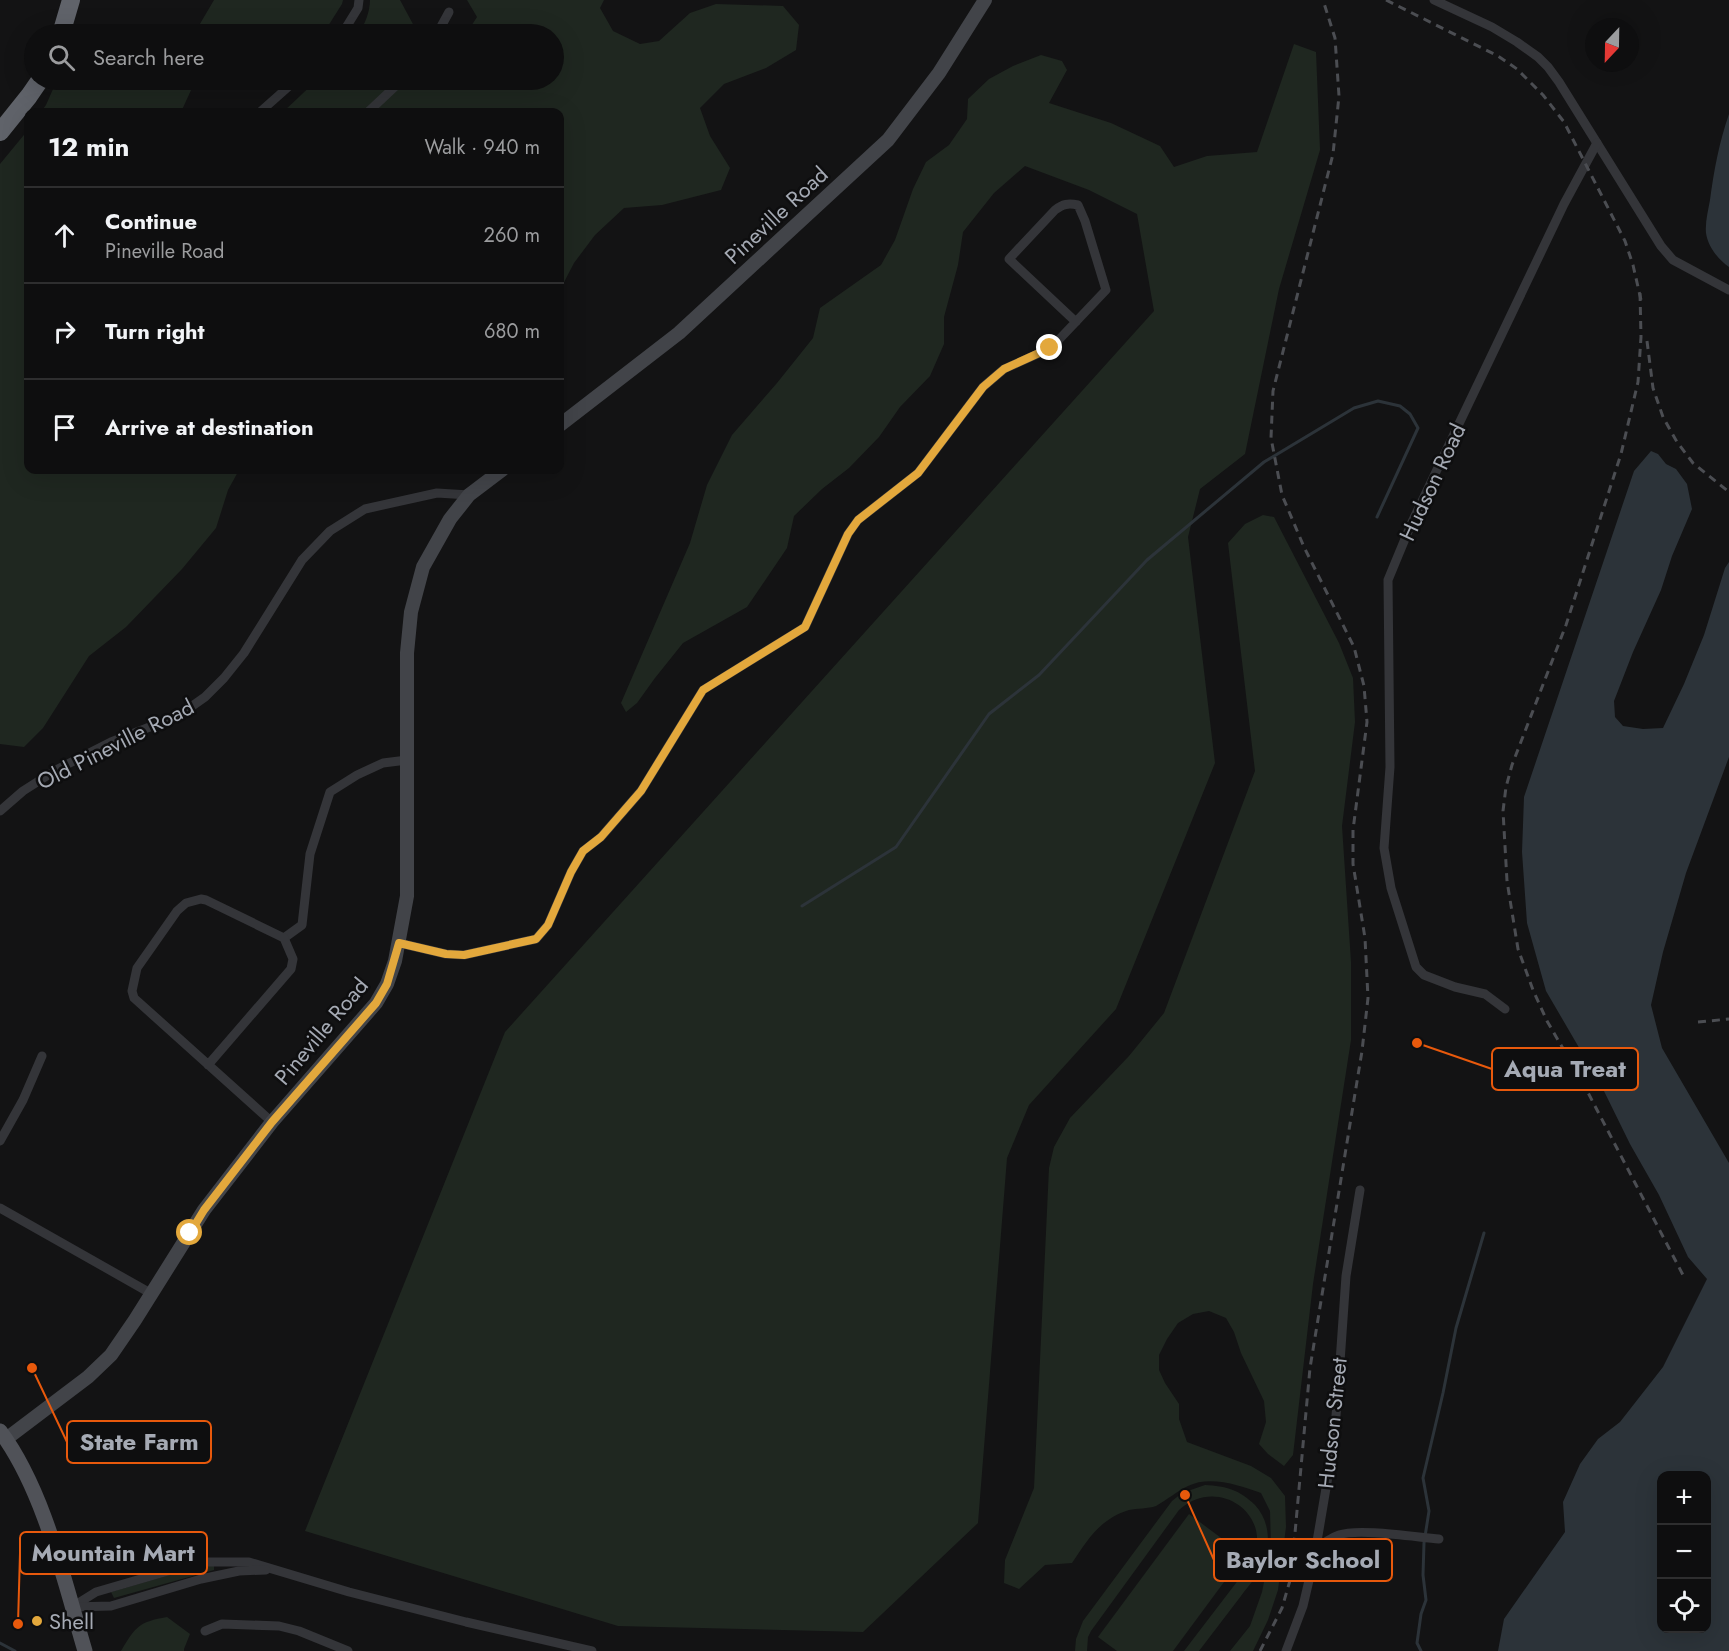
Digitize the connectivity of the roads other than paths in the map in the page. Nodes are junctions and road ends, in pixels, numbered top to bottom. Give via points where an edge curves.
1 (71, 0) edge
2 (359, 0) edge
3 (985, 0) edge
4 (1434, 0) edge
5 (449, 12) dead end
6 (64, 24) edge
7 (348, 24) edge
8 (442, 24) edge
9 (33, 90) edge
10 (285, 90) edge
11 (391, 90) edge
12 (264, 108) edge
13 (372, 108) edge
14 (0, 132) edge
15 (1597, 143) junction
16 (1729, 290) edge
17 (1076, 322) junction
18 (564, 422) edge
19 (497, 474) edge
20 (469, 495) junction
21 (407, 760) junction
22 (0, 811) edge
23 (284, 938) junction
24 (399, 943) junction
25 (1505, 1009) dead end
26 (42, 1056) dead end
27 (208, 1065) junction
28 (272, 1122) junction
29 (0, 1141) edge
30 (1360, 1191) dead end
31 (0, 1208) edge
32 (152, 1294) junction
33 (3, 1435) edge
34 (1439, 1539) dead end
35 (1315, 1551) junction
36 (278, 1570) junction
37 (72, 1607) junction
38 (205, 1631) dead end
39 (85, 1651) edge
40 (348, 1651) edge
41 (592, 1651) edge
42 (1286, 1651) edge

1 - 6 highway
2 - 7 street
3 - 18 main road, Pineville Road via 939,73 888,140 679,333
4 - 15 street via 1492,27 1538,57 1559,82
5 - 8 street
9 - 14 highway
10 - 12 street
11 - 13 street
15 - 16 street via 1646,225 1673,260
15 - 25 street, Hudson Road via 1564,204 1388,580 1390,767 1384,848 1391,888 1416,967 1434,979 1485,994
17 - 17 street via 1106,290 1078,205 1062,204 1009,259
17 - 24 street via 1050,348 1004,369 983,387 918,473 858,520 805,627 703,690 641,791 601,837 583,851 548,925 536,939 464,955
19 - 20 main road, Pineville Road
20 - 21 main road, Pineville Road via 450,519 423,567 411,612
20 - 22 street, Old Pineville Road via 437,493 365,509 330,531 302,560 244,653 205,697 178,716 111,742 56,770
21 - 23 street via 383,763 330,792 310,854 302,925
21 - 24 main road, Pineville Road via 407,896
23 - 27 street via 292,959 291,969
23 - 27 street via 201,899 186,903 177,911 137,968 134,998
24 - 28 main road, Pineville Road via 387,984 376,1003
26 - 29 street
27 - 28 street
28 - 32 main road, Pineville Road via 204,1210
30 - 35 street, Hudson Street via 1346,1275 1333,1447
31 - 32 street
32 - 33 main road, Pineville Road via 111,1355 87,1377
33 - 37 main road via 36,1495
34 - 35 street via 1360,1532 1340,1534
35 - 42 street, Hudson Street via 1303,1606
36 - 37 street via 239,1571 211,1577 111,1606
36 - 37 street via 249,1562 203,1562 96,1592
36 - 41 street via 349,1592
37 - 39 main road
38 - 40 street via 222,1624 279,1626

